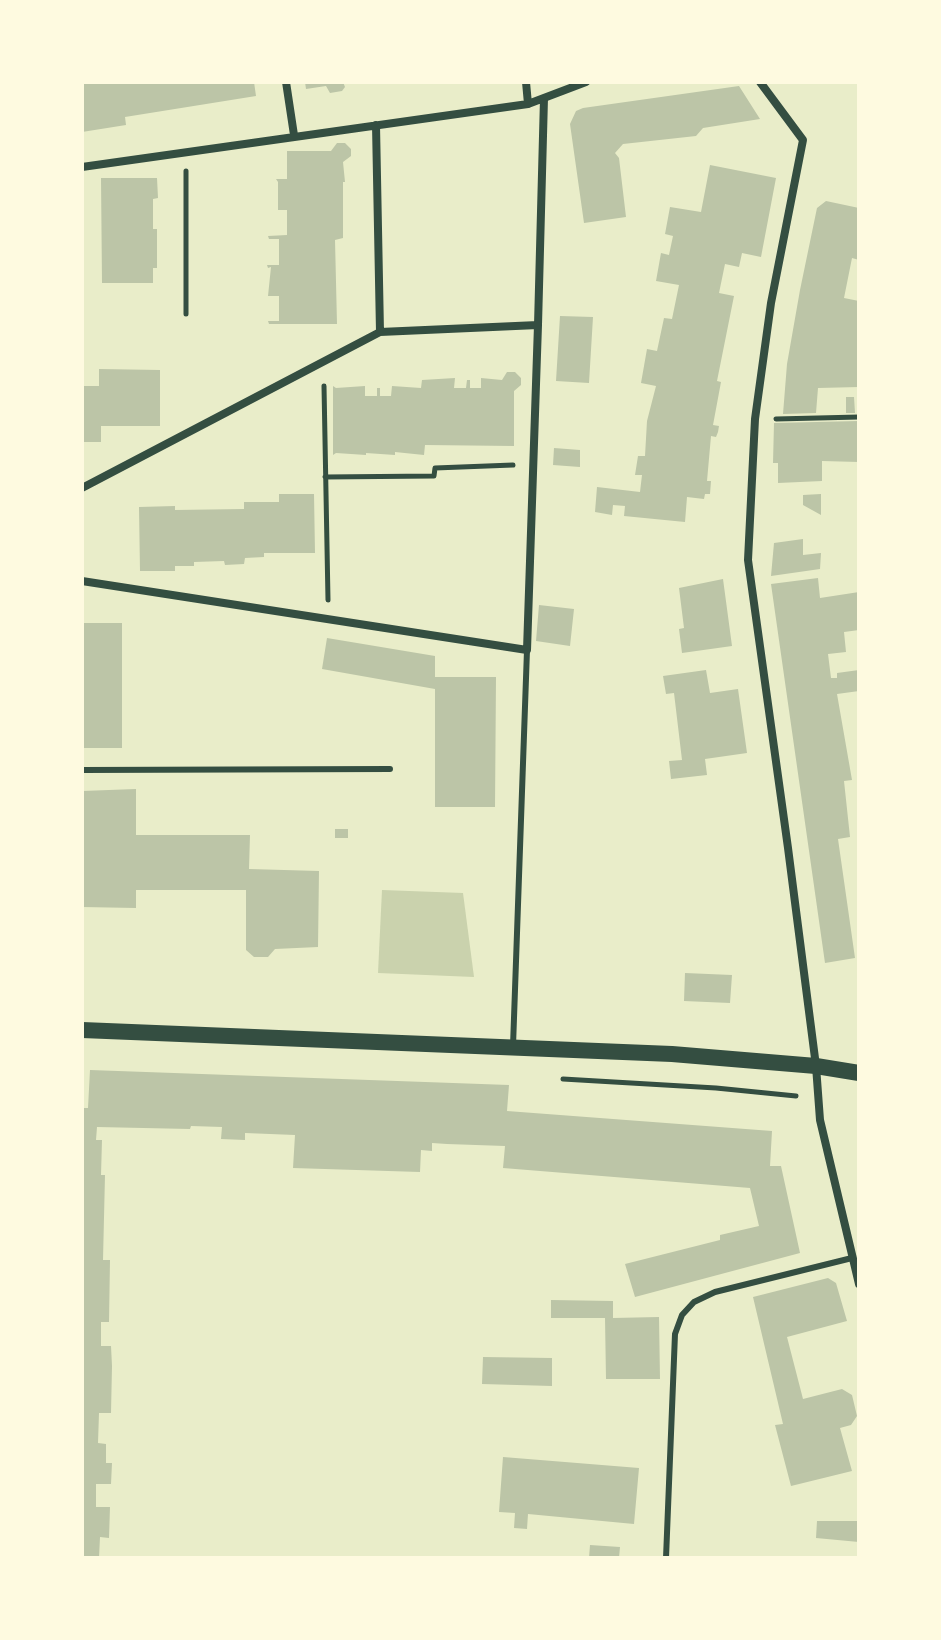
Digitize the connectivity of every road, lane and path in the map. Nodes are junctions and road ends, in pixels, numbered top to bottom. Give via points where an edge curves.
1 (286, 82) edge
2 (526, 82) edge
3 (586, 82) edge
4 (760, 82) edge
5 (544, 98) junction
6 (528, 104) junction
7 (376, 125) junction
8 (294, 135) junction
9 (186, 151) junction
10 (82, 167) edge
11 (186, 314) dead end
12 (538, 325) junction
13 (380, 332) junction
14 (323, 361) junction
15 (859, 417) edge
16 (755, 419) junction
17 (534, 464) junction
18 (325, 477) junction
19 (82, 488) edge
20 (82, 581) edge
21 (328, 619) junction
22 (527, 650) junction
23 (390, 769) dead end
24 (82, 770) edge
25 (82, 1030) edge
26 (513, 1047) junction
27 (816, 1066) junction
28 (859, 1073) edge
29 (561, 1079) dead end
30 (818, 1098) junction
31 (852, 1258) junction
32 (859, 1284) edge
33 (666, 1558) edge

1 - 8 street
2 - 6 street
3 - 5 street
4 - 16 street via 803,140
5 - 6 street
5 - 12 street
6 - 7 street
7 - 8 street
7 - 13 street
8 - 9 street
9 - 10 street
9 - 11 path
12 - 13 street
12 - 17 street
13 - 14 street
14 - 18 path
14 - 19 street
15 - 16 path
16 - 27 street via 748,560
17 - 18 path via 435,468 434,476
17 - 22 street
18 - 21 path
20 - 21 street
21 - 22 street
22 - 26 lane
23 - 24 lane
25 - 26 main road
26 - 27 main road
27 - 28 main road
27 - 30 street
29 - 30 path
30 - 31 street
31 - 32 street
31 - 33 lane via 715,1292 682,1315 675,1334

